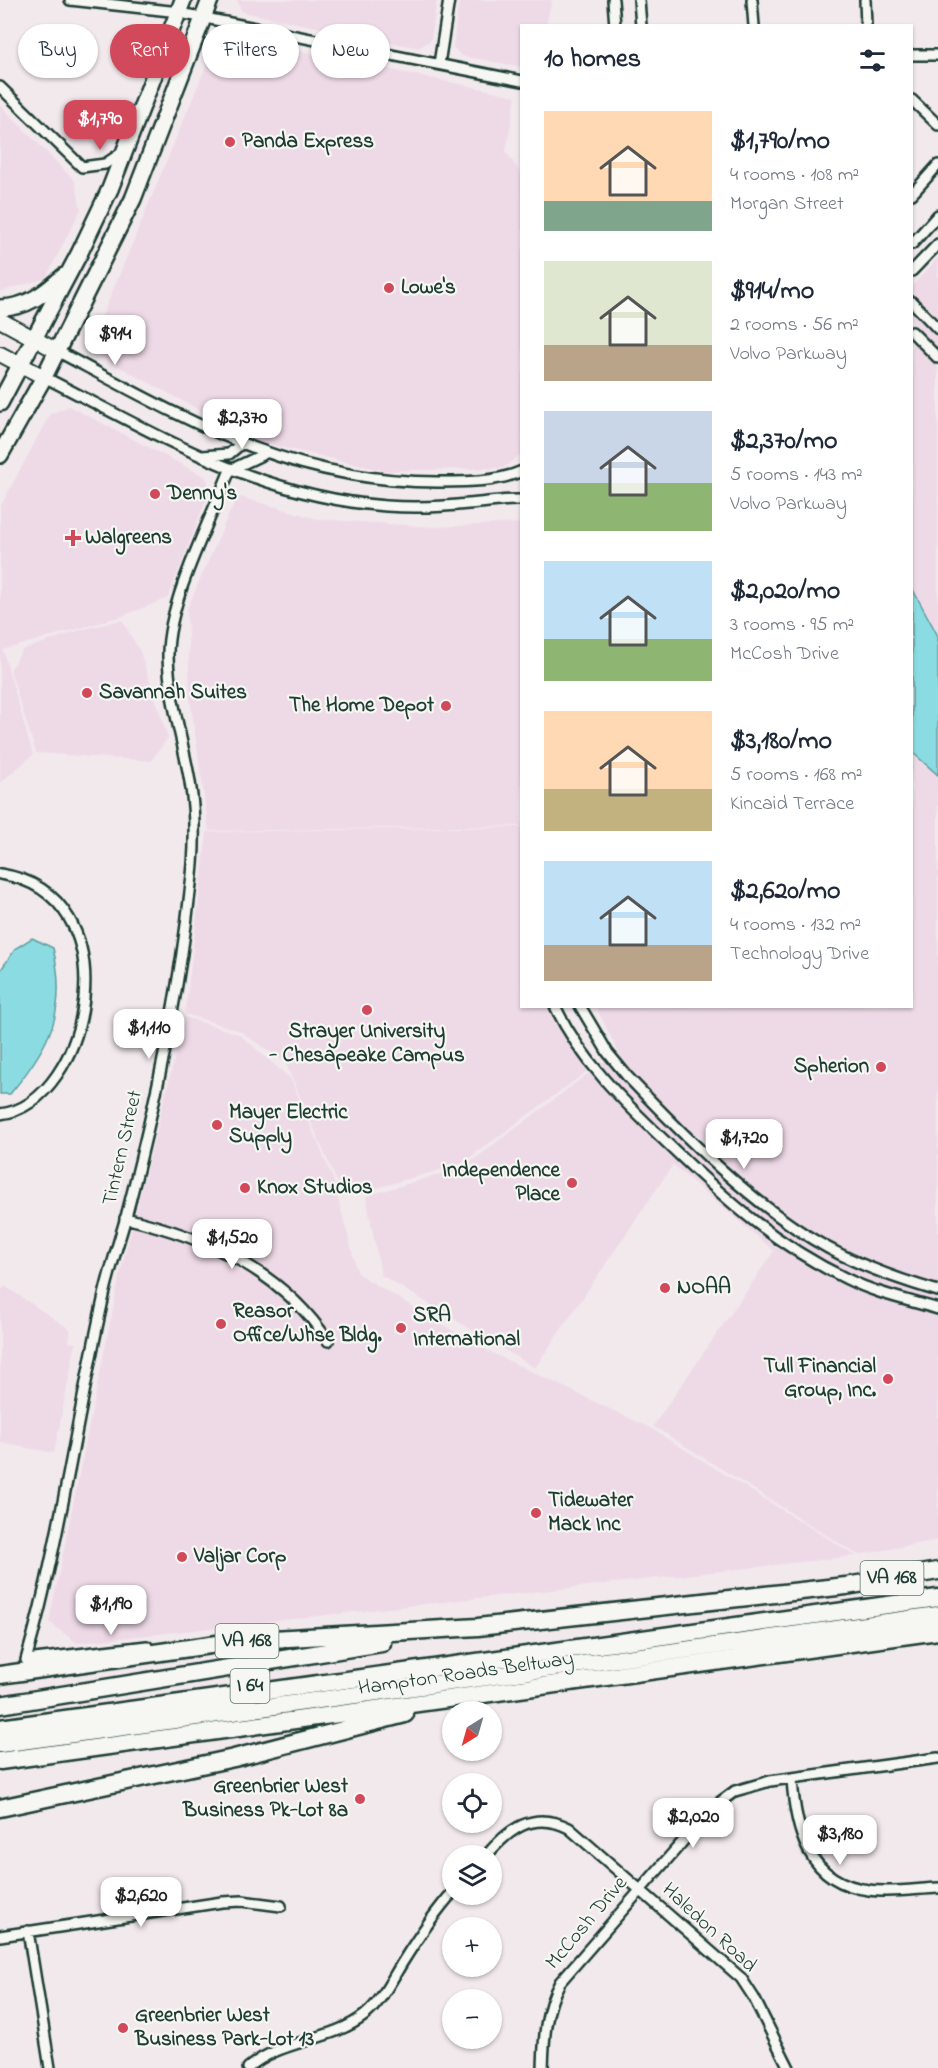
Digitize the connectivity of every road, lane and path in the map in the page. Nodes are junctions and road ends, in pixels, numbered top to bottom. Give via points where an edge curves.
1 (70, 0) edge
2 (210, 0) edge
3 (449, 0) edge
4 (613, 0) edge
5 (639, 0) edge
6 (752, 0) edge
7 (865, 0) edge
8 (181, 7) edge
9 (204, 18) junction
10 (615, 24) edge
11 (641, 24) edge
12 (754, 24) edge
13 (866, 24) edge
14 (913, 55) edge
15 (938, 56) edge
16 (439, 64) junction
17 (520, 81) edge
18 (0, 87) edge
19 (913, 101) edge
20 (938, 125) edge
21 (124, 152) junction
22 (938, 165) edge
23 (913, 193) edge
24 (938, 215) edge
25 (913, 243) edge
26 (938, 244) edge
27 (73, 266) junction
28 (913, 270) edge
29 (913, 303) edge
30 (0, 308) edge
31 (0, 320) edge
32 (938, 329) edge
33 (913, 333) edge
34 (34, 339) junction
35 (57, 351) junction
36 (0, 354) edge
37 (938, 358) edge
38 (21, 365) junction
39 (44, 377) junction
40 (0, 403) edge
41 (241, 444) junction
42 (266, 453) junction
43 (0, 455) edge
44 (196, 456) junction
45 (230, 470) junction
46 (520, 472) edge
47 (520, 500) edge
48 (0, 874) edge
49 (556, 1008) edge
50 (581, 1008) edge
51 (0, 1114) edge
52 (125, 1218) junction
53 (938, 1291) edge
54 (938, 1309) edge
55 (328, 1341) dead end
56 (938, 1571) edge
57 (938, 1593) edge
58 (938, 1598) edge
59 (938, 1615) edge
60 (478, 1627) junction
61 (938, 1631) edge
62 (200, 1640) dead end
63 (22, 1666) junction
64 (0, 1675) edge
65 (485, 1694) junction
66 (0, 1705) edge
67 (0, 1720) edge
68 (0, 1728) edge
69 (0, 1744) edge
70 (938, 1758) edge
71 (0, 1761) edge
72 (792, 1778) junction
73 (64, 1793) junction
74 (0, 1802) edge
75 (0, 1808) edge
76 (497, 1845) edge
77 (938, 1888) edge
78 (640, 1889) junction
79 (443, 1905) edge
80 (281, 1906) dead end
81 (28, 1931) junction
82 (0, 1936) edge
83 (50, 2068) edge
84 (248, 2068) edge
85 (543, 2068) edge
86 (789, 2068) edge

1 - 8 street
2 - 9 main road
3 - 16 street
4 - 10 street
5 - 11 street
6 - 12 street
7 - 13 street
8 - 9 street
8 - 21 main road
9 - 16 street
9 - 35 main road via 133,199
14 - 15 street
16 - 17 street
18 - 21 street via 82,167 105,164
19 - 20 street
21 - 27 main road
22 - 23 street
24 - 25 street
26 - 28 street
27 - 30 main road via 36,299
27 - 34 main road
29 - 32 street
31 - 34 main road
33 - 37 street
34 - 35 main road
34 - 38 main road
35 - 39 main road
35 - 41 street
36 - 38 main road
38 - 39 main road
38 - 40 main road
39 - 43 main road
39 - 44 street
41 - 42 street
41 - 44 street via 223,455
42 - 45 street
42 - 46 street via 309,467 380,480 463,481
44 - 45 street
45 - 47 street via 297,492 362,504 420,507
45 - 52 street, Tintern Street via 186,578 171,630 168,654 172,698 191,785 194,854 171,1022
48 - 51 street via 35,884 63,907 80,939 85,970 78,1029 58,1070 36,1100
49 - 54 street via 591,1066 736,1209 763,1230 849,1280
50 - 53 street via 627,1076 765,1206 853,1261
52 - 55 street via 193,1237 241,1260 289,1296
52 - 63 street, Tintern Street via 104,1294 42,1602
56 - 60 highway, VA 168 via 846,1586
57 - 67 highway, Hampton Roads Beltway / I 64
58 - 68 highway
59 - 69 highway
60 - 63 highway, VA 168 via 238,1641
60 - 66 highway
61 - 65 highway, Hampton Roads Beltway / I 64
62 - 63 street
63 - 64 highway
65 - 71 highway, Hampton Roads Beltway / I 64
65 - 73 highway via 234,1758
70 - 72 street, McCosh Drive
72 - 77 street via 801,1837 814,1861 829,1876 853,1888 870,1890
72 - 78 street, McCosh Drive via 742,1787 719,1801
73 - 74 highway
73 - 75 highway
76 - 78 street, Haledon Road via 515,1828 533,1822 552,1822 569,1828
78 - 85 street, McCosh Drive via 570,1968 553,1994 545,2024
78 - 86 street, Haledon Road via 741,1978
79 - 84 street via 366,2014 345,2027 268,2054
80 - 81 street via 222,1902
81 - 82 street
81 - 83 street

